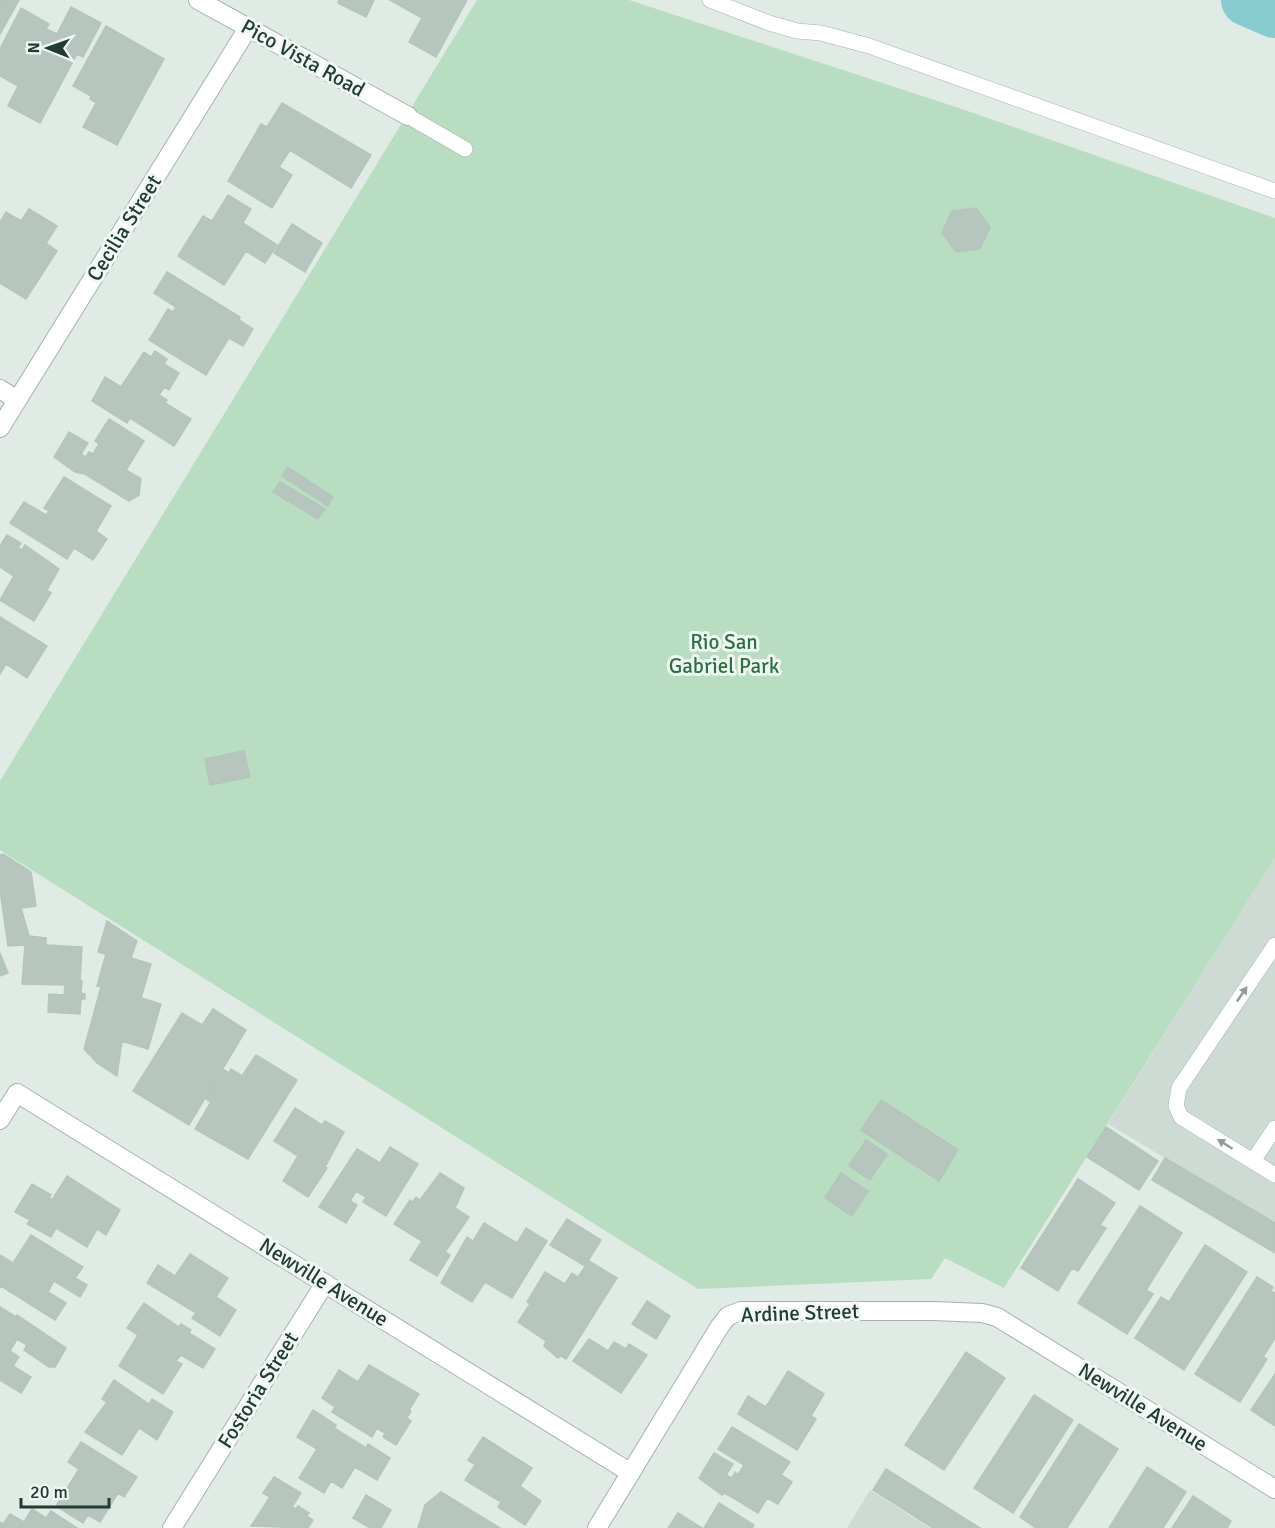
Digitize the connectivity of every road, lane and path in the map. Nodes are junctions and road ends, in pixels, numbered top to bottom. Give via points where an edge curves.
1 (198, 0) edge
2 (710, 0) edge
3 (248, 27) junction
4 (408, 116) joint
5 (465, 149) dead end
6 (1275, 191) edge
7 (0, 389) edge
8 (17, 399) junction
9 (0, 428) edge
10 (1275, 945) edge
11 (0, 1120) edge
12 (1275, 1128) edge
13 (1253, 1161) junction
14 (1275, 1175) edge
15 (325, 1283) junction
16 (1011, 1325) joint
17 (631, 1473) junction
18 (1275, 1490) edge
19 (172, 1528) edge
20 (597, 1528) edge

1 - 3 street, Pico Vista Road
2 - 6 lane via 769,23 868,46
3 - 4 street, Pico Vista Road
3 - 8 street, Cecilia Street
4 - 5 lane
7 - 8 street
8 - 9 street, Cecilia Street
13 -> 10 lane via 1181,1117 1176,1106 1179,1088
11 - 15 street, Newville Avenue via 17,1093
12 - 13 lane
13 - 14 lane
15 - 17 street, Newville Avenue
15 - 19 street, Fostoria Street
16 - 17 street, Ardine Street via 981,1313 734,1313 720,1326
16 - 18 street, Newville Avenue
17 - 20 street, Ardine Street

